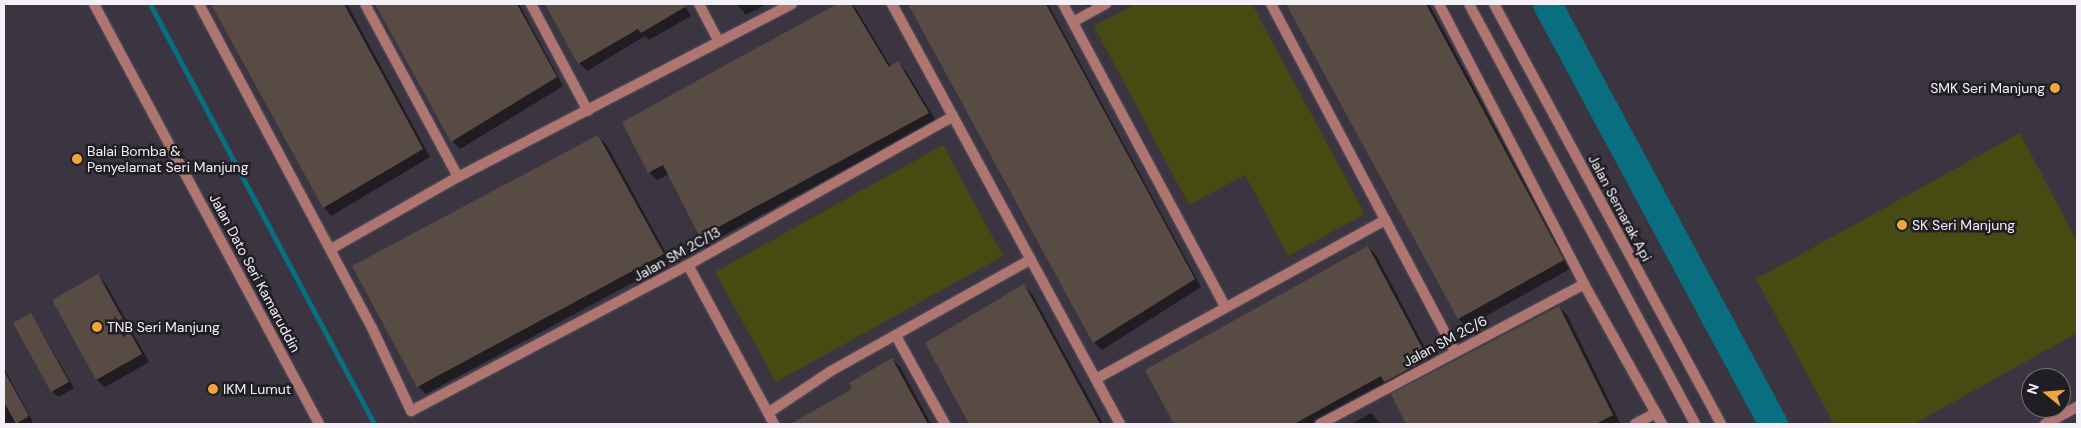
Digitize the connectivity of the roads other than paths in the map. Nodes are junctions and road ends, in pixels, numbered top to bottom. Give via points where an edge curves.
1 (94, 4) edge
2 (198, 4) edge
3 (365, 4) edge
4 (531, 4) edge
5 (699, 4) edge
6 (792, 4) edge
7 (892, 4) edge
8 (1063, 4) edge
9 (1106, 4) edge
10 (1271, 4) edge
11 (1439, 4) edge
12 (1469, 4) edge
13 (1494, 4) edge
14 (1073, 22) junction
15 (719, 42) junction
16 (588, 111) junction
17 (953, 116) junction
18 (458, 177) junction
19 (1385, 220) junction
20 (330, 249) junction
21 (1031, 258) junction
22 (688, 265) junction
23 (1584, 284) junction
24 (1225, 306) junction
25 (896, 336) junction
26 (1454, 350) junction
27 (1096, 379) junction
28 (2077, 407) edge
29 (768, 413) junction
30 (1656, 413) junction
31 (319, 424) edge
32 (774, 424) edge
33 (944, 424) edge
34 (1120, 424) edge
35 (1320, 424) edge
36 (1635, 424) edge
37 (1662, 424) edge
38 (1695, 424) edge
39 (1721, 424) edge
40 (2045, 424) edge

1 - 31 street, Jalan Dato Seri Kamaruddin
2 - 20 street
3 - 18 street
4 - 16 street
5 - 15 street
6 - 15 street
7 - 17 street
8 - 14 street
9 - 14 street
10 - 19 street
11 - 23 street
12 - 38 street
13 - 39 street, Jalan Semarak Api
14 - 24 street
15 - 16 street
16 - 18 street
17 - 21 street
17 - 22 street, Jalan SM 2C/13
18 - 20 street
19 - 24 street
19 - 26 street
20 - 22 street, Jalan SM 2C/13 via 411,411
21 - 25 street
21 - 27 street
22 - 29 street
23 - 26 street, Jalan SM 2C/6
23 - 30 street
24 - 27 street
25 - 29 street via 831,371
25 - 33 street
26 - 35 street, Jalan SM 2C/6
27 - 34 street
28 - 40 street
29 - 32 street
30 - 36 street
30 - 37 street

